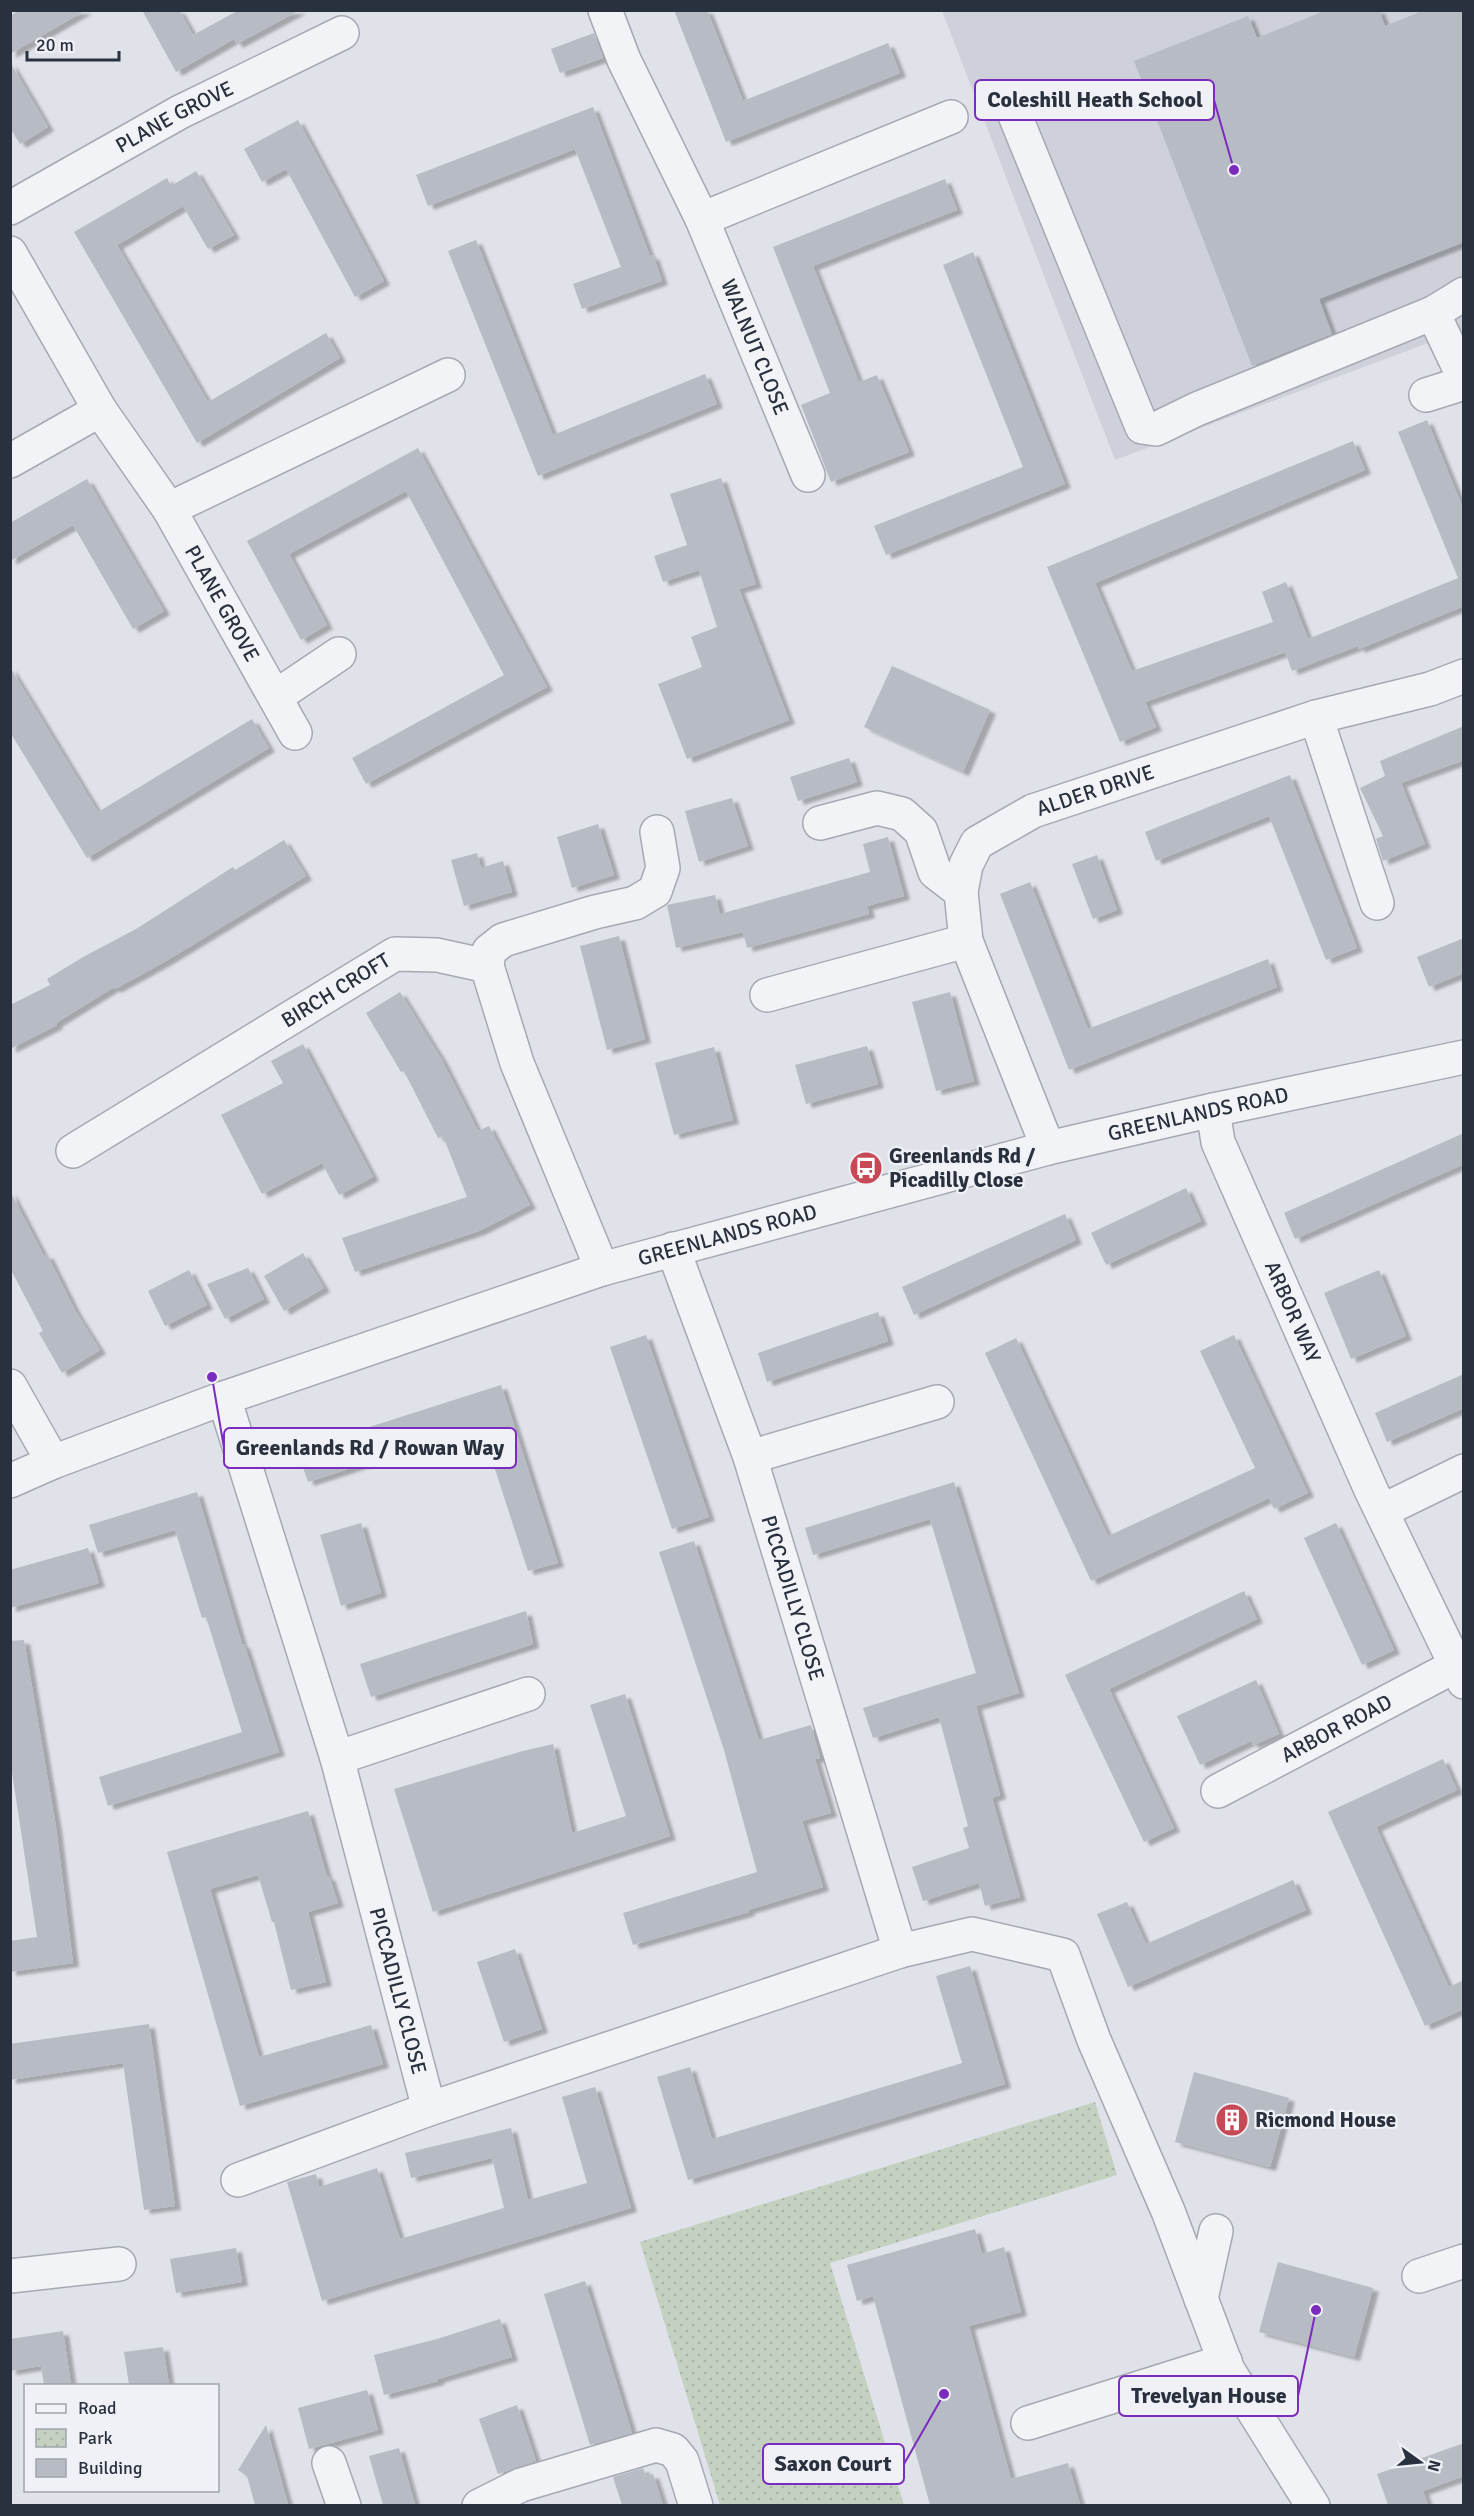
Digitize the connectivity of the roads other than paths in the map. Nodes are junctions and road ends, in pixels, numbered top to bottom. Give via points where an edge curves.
1 (605, 10) edge
2 (342, 33) dead end
3 (1014, 113) dead end
4 (951, 117) dead end
5 (10, 208) edge
6 (702, 219) junction
7 (10, 253) edge
8 (1464, 294) edge
9 (1433, 313) junction
10 (448, 375) dead end
11 (1464, 378) edge
12 (1464, 383) edge
13 (1426, 395) dead end
14 (100, 410) junction
15 (10, 461) edge
16 (808, 474) dead end
17 (169, 509) junction
18 (339, 654) dead end
19 (1464, 676) edge
20 (275, 697) junction
21 (1316, 717) junction
22 (295, 733) dead end
23 (820, 823) dead end
24 (657, 832) dead end
25 (961, 892) junction
26 (1377, 903) dead end
27 (966, 941) junction
28 (487, 966) junction
29 (767, 995) dead end
30 (1464, 1057) edge
31 (1213, 1110) junction
32 (1048, 1148) junction
33 (73, 1151) dead end
34 (673, 1250) junction
35 (602, 1269) junction
36 (10, 1386) edge
37 (224, 1398) junction
38 (937, 1402) dead end
39 (750, 1457) junction
40 (53, 1462) junction
41 (1464, 1471) edge
42 (10, 1481) edge
43 (1382, 1511) junction
44 (1460, 1674) edge
45 (528, 1694) dead end
46 (337, 1758) junction
47 (1218, 1791) dead end
48 (900, 1951) junction
49 (429, 2109) junction
50 (238, 2180) dead end
51 (1216, 2231) dead end
52 (1464, 2261) edge
53 (119, 2264) dead end
54 (10, 2276) edge
55 (1419, 2276) dead end
56 (1201, 2299) junction
57 (1225, 2361) junction
58 (1028, 2423) dead end
59 (329, 2463) dead end
60 (1308, 2504) edge
61 (344, 2505) edge
62 (479, 2505) edge
63 (696, 2505) edge

1 - 6 street, WALNUT CLOSE via 624,60
2 - 5 street, PLANE GROVE via 180,112
3 - 9 street via 1142,427 1156,429
4 - 6 street
6 - 16 street, WALNUT CLOSE
7 - 14 street, PLANE GROVE
8 - 9 street
9 - 11 street
10 - 17 street
12 - 13 street
14 - 15 street
14 - 17 street, PLANE GROVE
17 - 20 street, PLANE GROVE
18 - 20 street
19 - 21 street, ALDER DRIVE
20 - 22 street, PLANE GROVE
21 - 25 street, ALDER DRIVE via 1033,811 977,843 966,865
21 - 26 street
23 - 25 street via 878,808 902,814 921,831 935,872
24 - 28 street via 663,868 656,891 635,903 503,940 489,951
25 - 27 street, ALDER DRIVE
27 - 29 street
27 - 32 street, ALDER DRIVE
28 - 33 street, BIRCH CROFT via 436,955 395,954
28 - 35 street via 517,1062
30 - 31 street, GREENLANDS ROAD
31 - 32 street, GREENLANDS ROAD
31 - 43 street, ARBOR WAY via 1218,1142
32 - 34 street, GREENLANDS ROAD
34 - 35 street, GREENLANDS ROAD
34 - 39 street, PICCADILLY CLOSE
35 - 37 street, GREENLANDS ROAD
36 - 40 street
37 - 40 street, GREENLANDS ROAD
37 - 46 street, PICCADILLY CLOSE
38 - 39 street
39 - 48 street, PICCADILLY CLOSE
40 - 42 street, GREENLANDS ROAD
41 - 43 street
43 - 44 street, ARBOR WAY
44 - 47 street, ARBOR ROAD
45 - 46 street
46 - 49 street, PICCADILLY CLOSE
48 - 49 street
48 - 56 street via 972,1934 1063,1956
49 - 50 street
51 - 56 street
52 - 55 street
53 - 54 street
56 - 57 street
57 - 58 street
57 - 60 street
59 - 61 street
62 - 63 street via 521,2485 656,2445 673,2450 681,2461

